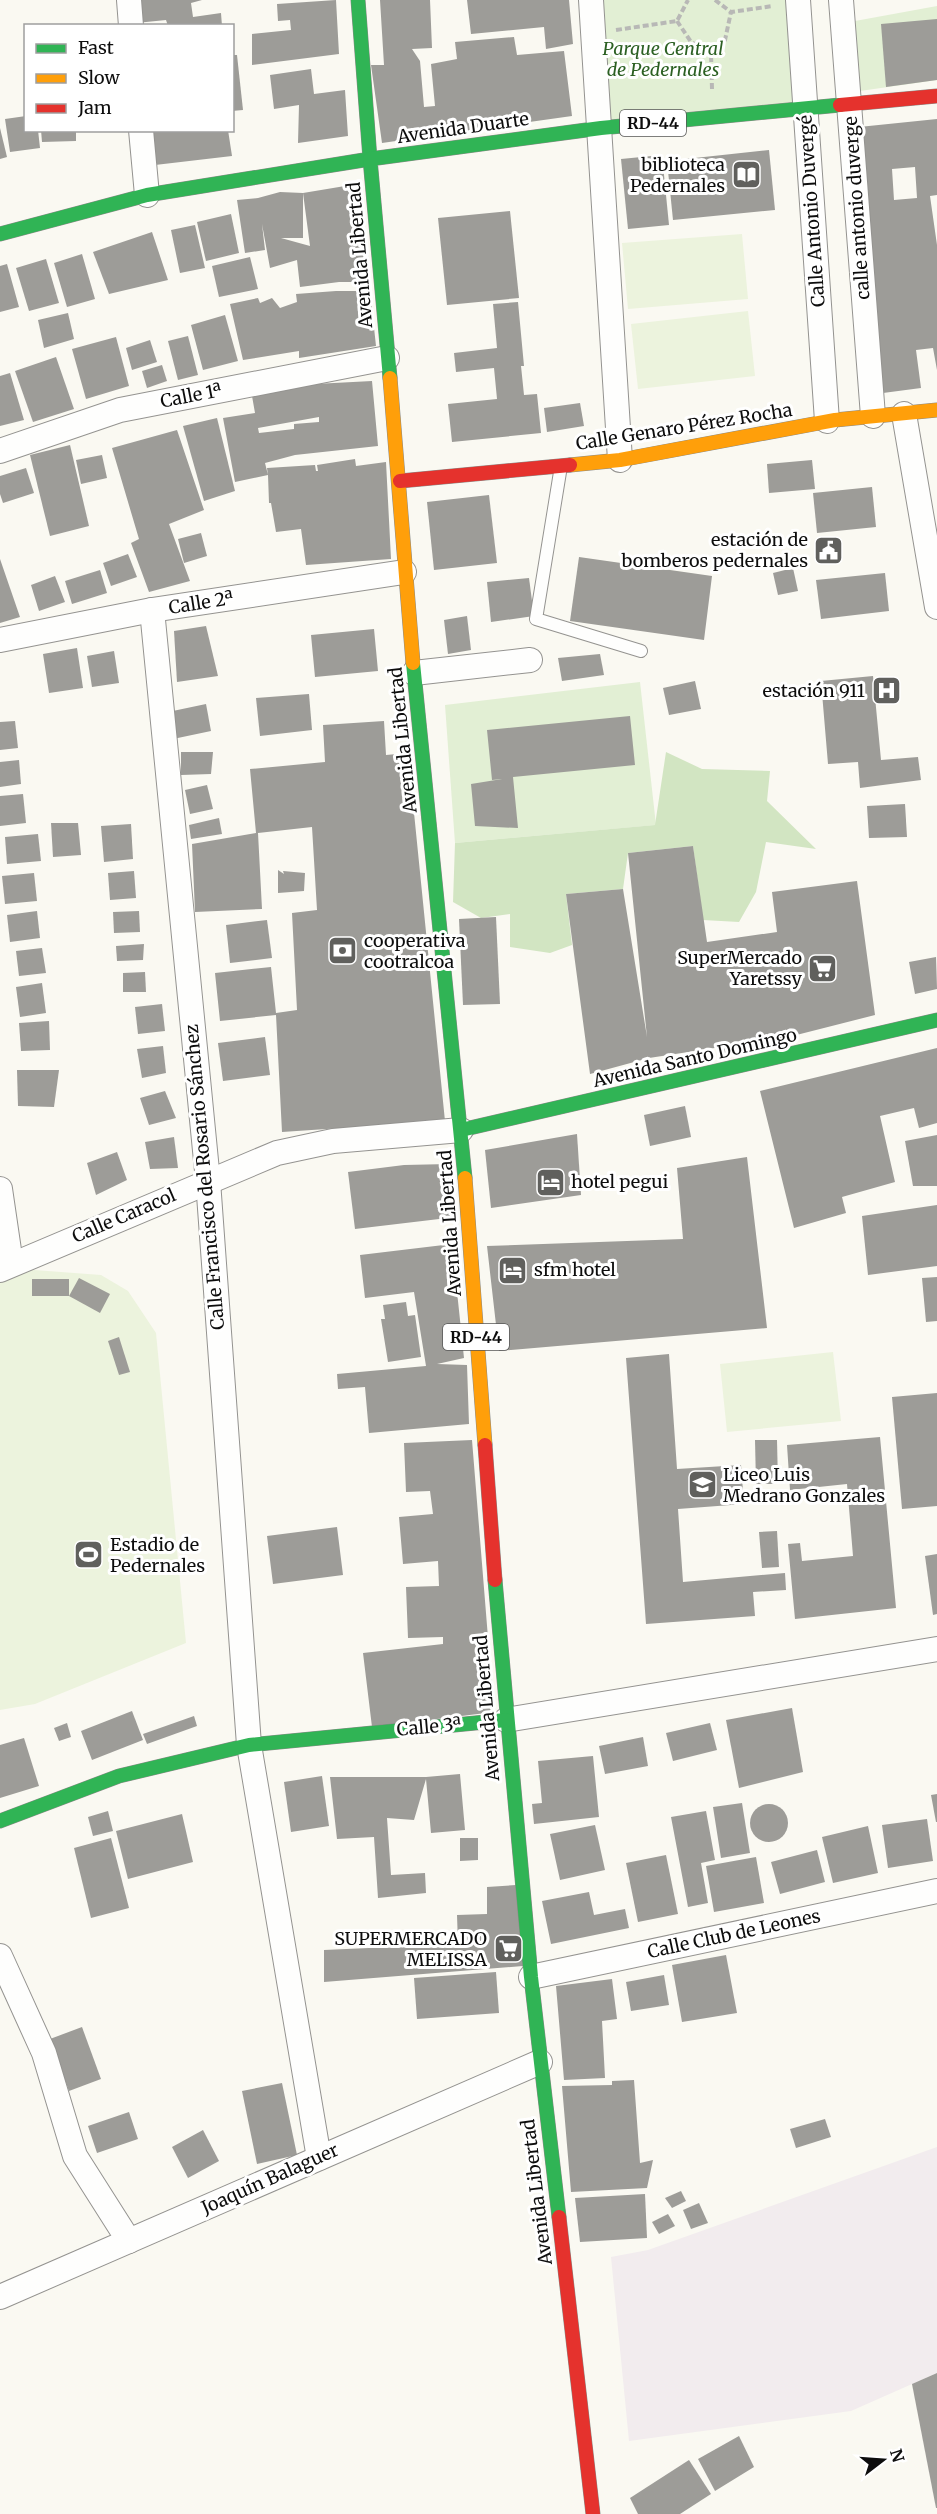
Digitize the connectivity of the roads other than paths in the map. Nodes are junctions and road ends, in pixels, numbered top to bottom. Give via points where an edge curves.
1 (129, 0) edge
2 (358, 0) edge
3 (591, 0) edge
4 (841, 0) edge
5 (798, 2) edge
6 (131, 24) edge
7 (937, 96) edge
8 (849, 104) junction
9 (805, 108) junction
10 (601, 128) junction
11 (141, 132) edge
12 (370, 159) junction
13 (147, 195) junction
14 (0, 234) edge
15 (387, 358) junction
16 (937, 410) edge
17 (904, 414) junction
18 (873, 416) junction
19 (827, 421) junction
20 (0, 451) edge
21 (620, 460) junction
22 (561, 465) junction
23 (400, 481) junction
24 (404, 572) junction
25 (937, 607) edge
26 (152, 610) junction
27 (0, 640) edge
28 (641, 651) dead end
29 (530, 660) dead end
30 (414, 673) junction
31 (937, 1020) edge
32 (461, 1130) junction
33 (208, 1181) junction
34 (0, 1189) edge
35 (6, 1267) edge
36 (937, 1649) edge
37 (506, 1720) junction
38 (249, 1744) junction
39 (0, 1821) edge
40 (937, 1891) edge
41 (0, 1956) edge
42 (531, 1977) junction
43 (540, 2062) junction
44 (319, 2158) junction
45 (129, 2241) junction
46 (0, 2297) edge
47 (593, 2514) edge

1 - 6 street
2 - 12 main road, Avenida Libertad
3 - 10 street
4 - 8 street, calle antonio duverge
5 - 9 street, Calle Antonio Duvergé
7 - 8 main road, Avenida Duarte / RD-44
8 - 9 main road, Avenida Duarte / RD-44
8 - 18 street, calle antonio duverge
9 - 10 main road, Avenida Duarte / RD-44
9 - 19 street, Calle Antonio Duvergé
10 - 12 main road, Avenida Duarte / RD-44
10 - 21 street
11 - 13 street
12 - 13 main road, Avenida Duarte
12 - 15 main road, Avenida Libertad / RD-44
13 - 14 main road, Avenida Duarte
15 - 20 street, Calle 1ª via 120,410
15 - 23 main road, Avenida Libertad / RD-44
16 - 17 main road, Calle Genaro Pérez Rocha
17 - 18 main road, Calle Genaro Pérez Rocha
17 - 25 street
18 - 19 main road, Calle Genaro Pérez Rocha
19 - 21 main road, Calle Genaro Pérez Rocha
21 - 22 main road, Calle Genaro Pérez Rocha
22 - 23 main road, Calle Genaro Pérez Rocha
22 - 28 lane via 536,619
23 - 24 main road, Avenida Libertad / RD-44
24 - 26 street, Calle 2ª
24 - 30 main road, Avenida Libertad / RD-44
26 - 27 street, Calle 2ª
26 - 33 street, Calle Francisco del Rosario Sánchez
29 - 30 street
30 - 32 main road, Avenida Libertad / RD-44
31 - 32 main road, Avenida Santo Domingo
32 - 33 street, Calle Caracol via 333,1141 277,1154
32 - 37 main road, Avenida Libertad / RD-44
33 - 35 street, Calle Caracol
33 - 38 street, Calle Francisco del Rosario Sánchez
34 - 35 street
36 - 37 street, Calle 3ª
37 - 38 main road, Calle 3ª
37 - 42 main road, Avenida Libertad / RD-44
38 - 39 main road, Calle 3ª via 119,1776
38 - 44 street, Calle Francisco del Rosario Sánchez
40 - 42 street, Calle Club de Leones
41 - 45 street via 44,2053 75,2156
42 - 43 main road, Avenida Libertad / RD-44
43 - 44 street, Joaquín Balaguer
43 - 47 main road, Avenida Libertad / RD-44
44 - 45 street, Joaquín Balaguer
45 - 46 street, Joaquín Balaguer

